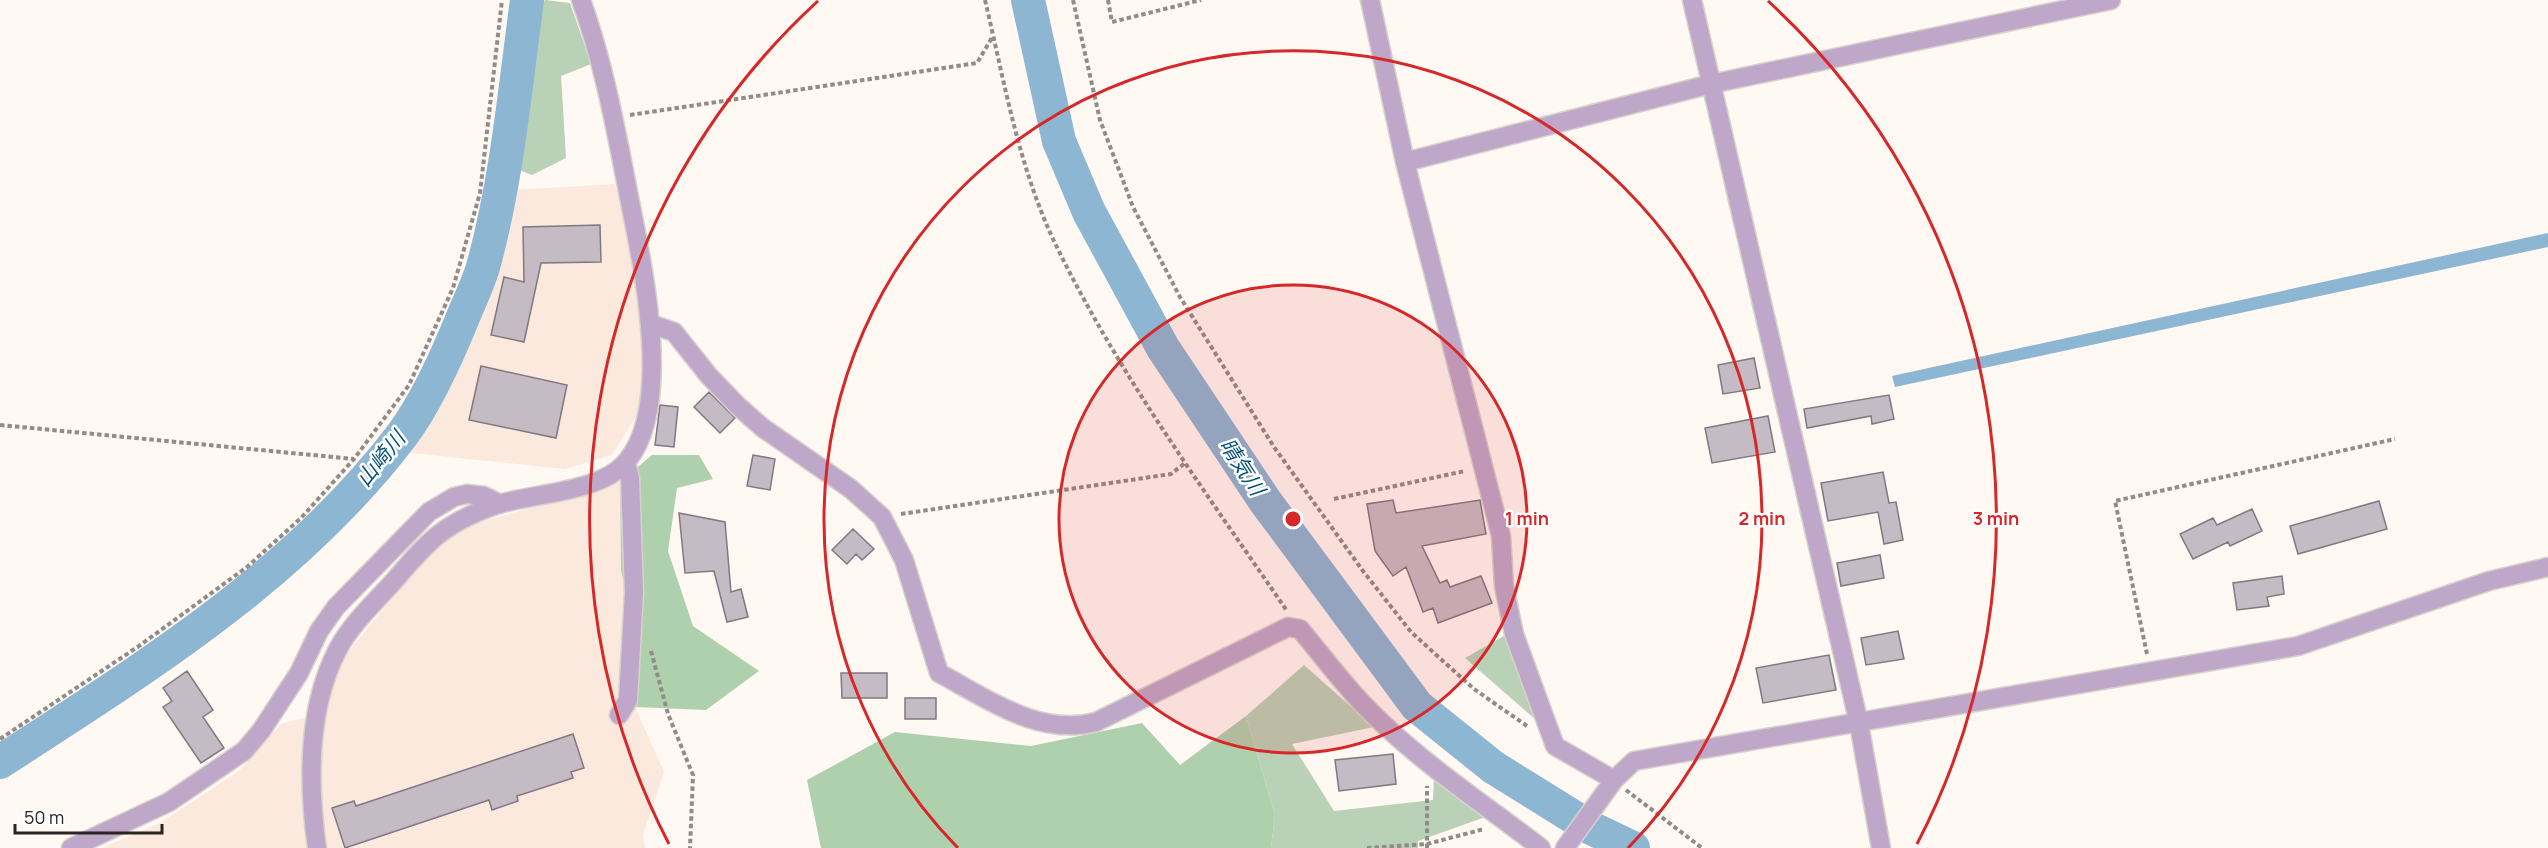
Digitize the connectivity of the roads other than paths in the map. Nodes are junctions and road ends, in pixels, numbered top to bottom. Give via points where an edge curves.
1 (582, 0) edge
2 (1370, 0) edge
3 (1692, 0) edge
4 (2111, 0) edge
5 (1711, 84) junction
6 (1406, 162) junction
7 (651, 324) junction
8 (626, 463) junction
9 (500, 504) junction
10 (2548, 567) edge
11 (619, 715) dead end
12 (1859, 724) junction
13 (1614, 780) junction
14 (71, 848) edge
15 (317, 848) edge
16 (1541, 848) edge
17 (1565, 848) edge
18 (1881, 848) edge

1 - 7 street via 614,117
2 - 6 street
3 - 5 street
4 - 5 street
5 - 6 street
5 - 12 street
6 - 13 street via 1501,536 1504,586 1514,634 1555,746
7 - 8 street via 645,421
7 - 16 street via 674,332 738,406 851,489 882,517 907,569 939,673 1022,716 1075,728 1096,722 1288,627 1300,629 1362,703 1433,767
8 - 9 street via 584,485
8 - 11 street via 630,478 634,592 628,700
9 - 14 street via 467,494 429,512 336,607 261,731 244,751 169,802
9 - 15 street via 449,524 430,540 339,647 324,680 316,712 312,788
10 - 12 street via 2489,581 2298,646
12 - 13 street via 1634,761
12 - 18 street
13 - 17 street

